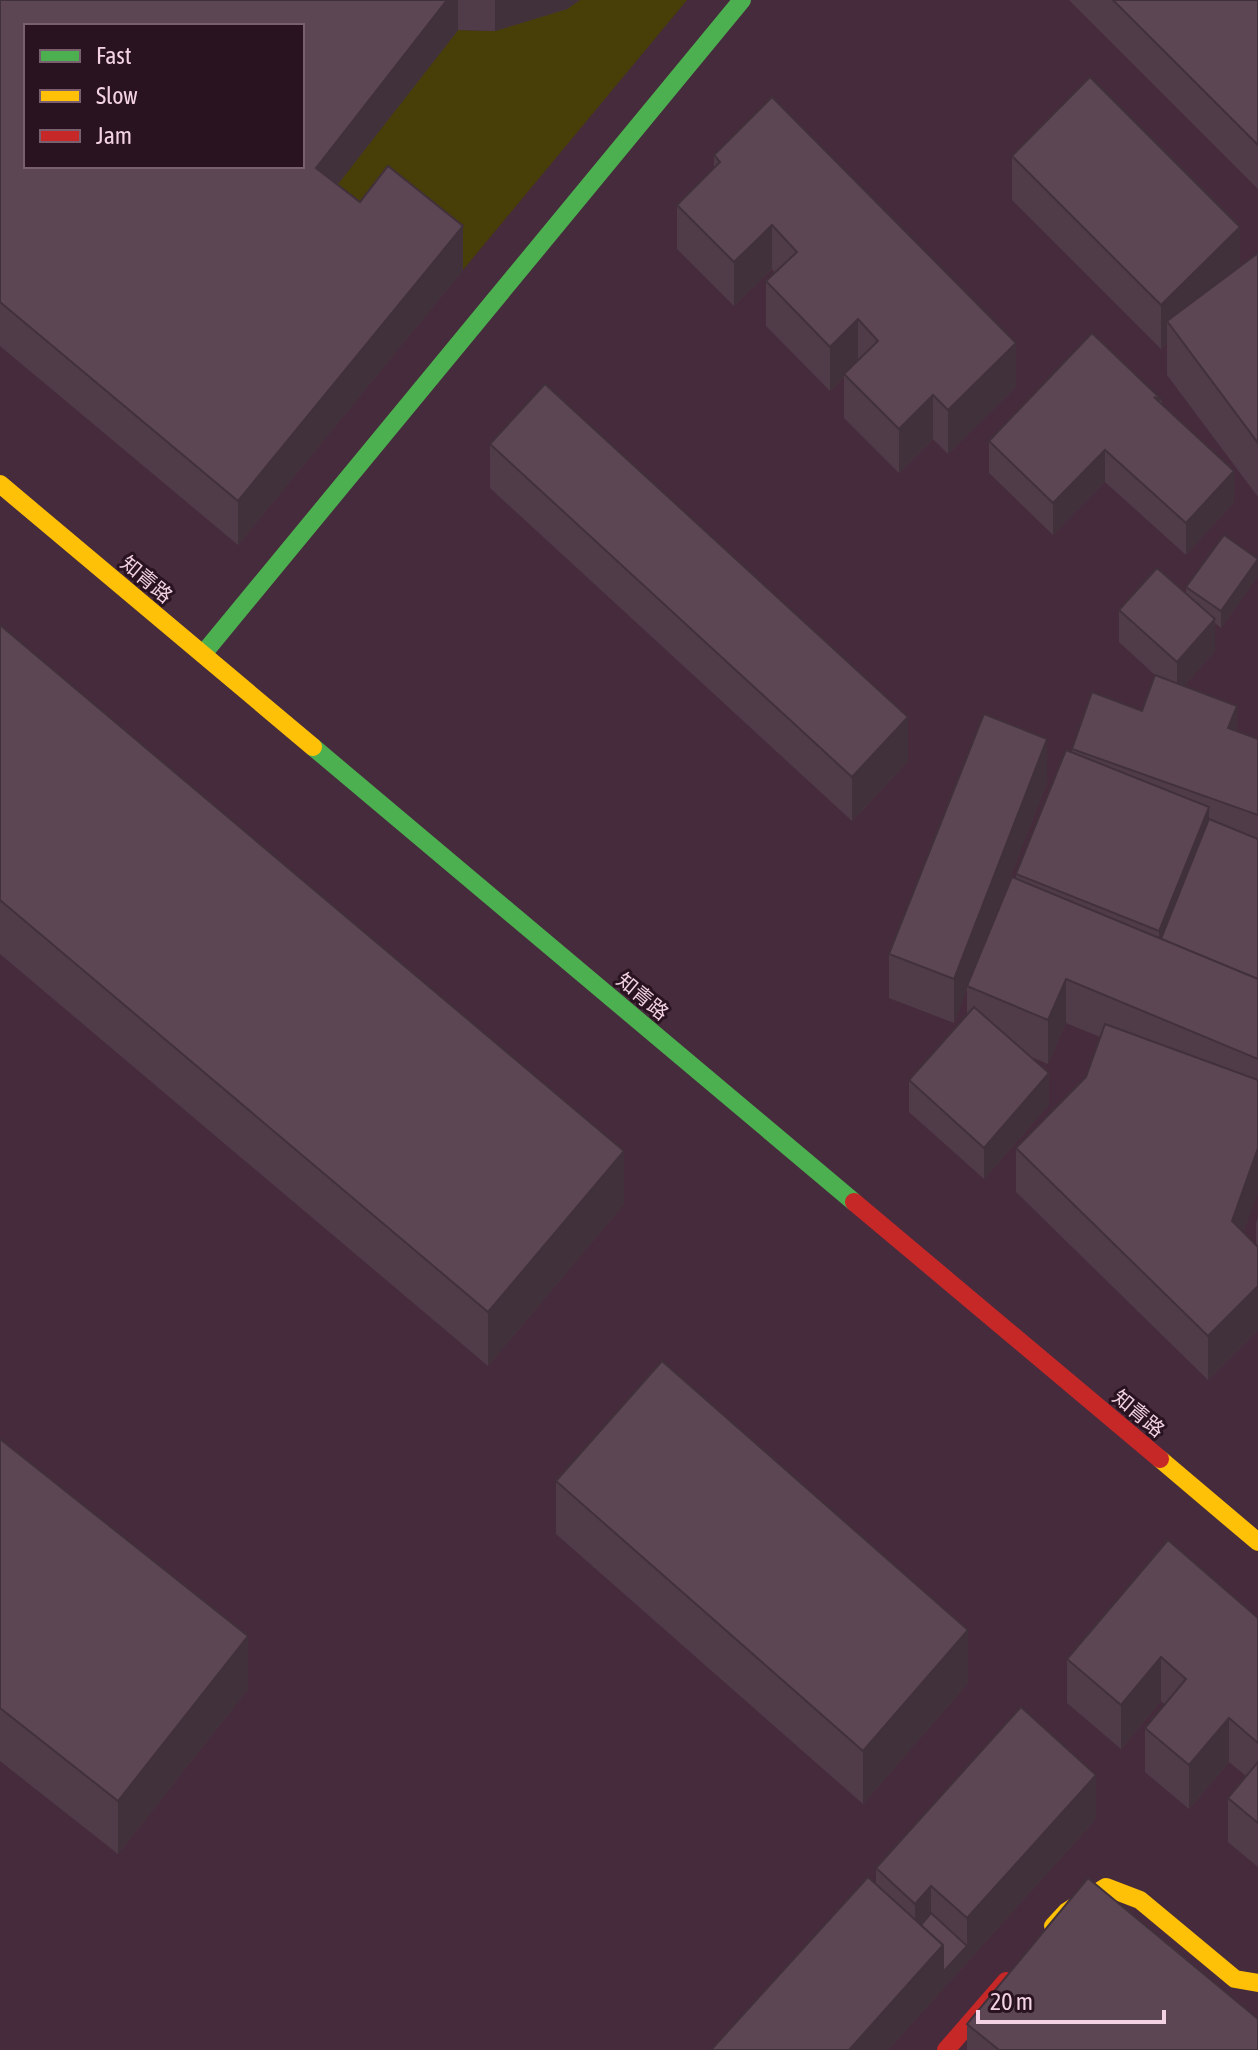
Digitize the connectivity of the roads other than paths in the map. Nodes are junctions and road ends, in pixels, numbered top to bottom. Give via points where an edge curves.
1 (742, 0) edge
2 (0, 484) edge
3 (203, 654) junction
4 (1258, 1542) edge
5 (1046, 1935) edge
6 (1016, 1969) edge
7 (1258, 1983) edge
8 (946, 2050) edge

1 - 3 main road
2 - 3 main road, 知青路
3 - 4 main road, 知青路
5 - 7 main road via 1066,1912 1106,1887 1140,1900 1235,1979
6 - 8 main road

